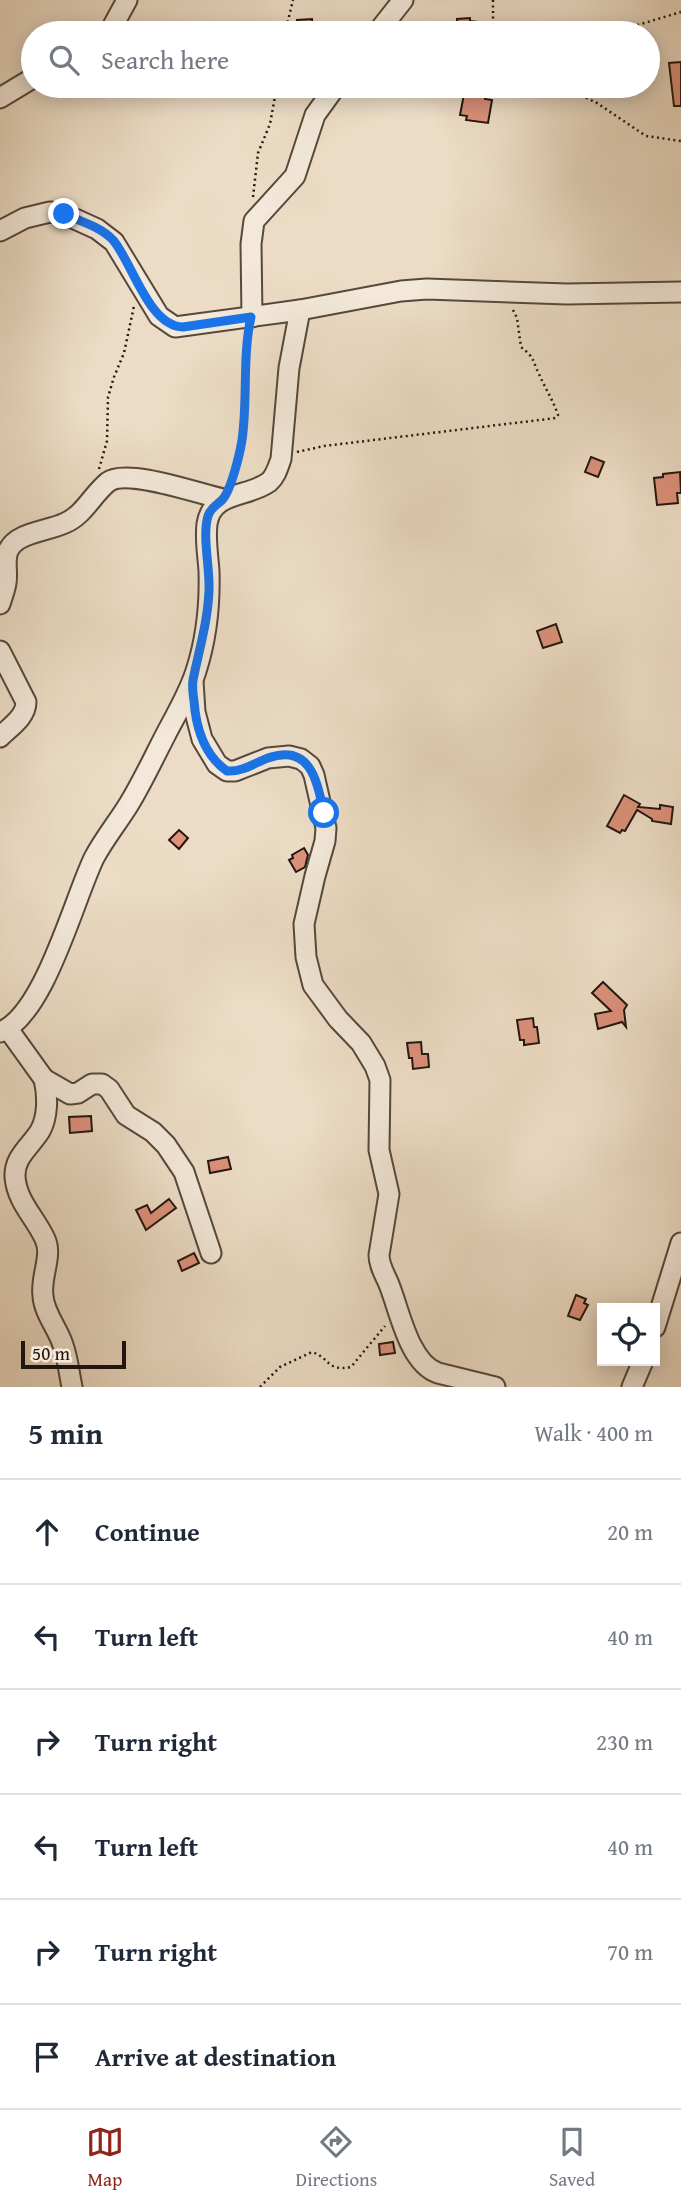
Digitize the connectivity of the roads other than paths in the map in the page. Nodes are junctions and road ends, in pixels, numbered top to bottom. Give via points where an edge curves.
1 (127, 0) edge
2 (403, 0) edge
3 (116, 21) edge
4 (386, 21) edge
5 (21, 85) edge
6 (0, 97) edge
7 (327, 98) edge
8 (0, 231) edge
9 (681, 292) edge
10 (300, 310) junction
11 (251, 317) junction
12 (223, 499) junction
13 (0, 604) edge
14 (0, 651) edge
15 (192, 681) junction
16 (0, 737) edge
17 (4, 1030) edge
18 (44, 1079) junction
19 (681, 1243) edge
20 (211, 1253) dead end
21 (660, 1311) edge
22 (641, 1366) edge
23 (72, 1387) edge
24 (495, 1387) edge
25 (632, 1387) edge

1 - 3 street
2 - 4 street
5 - 6 street
7 - 11 street via 315,115 295,176 254,221
8 - 11 street via 38,214 64,214 111,237 159,316 175,327
9 - 10 street via 427,289
10 - 11 street
10 - 12 street via 276,472 253,490
12 - 13 street via 141,478 108,482 71,520 14,543 8,550
12 - 15 street via 214,505 206,527 208,608
14 - 16 street via 26,702 21,716
15 - 17 street via 143,780 95,855 53,964 28,1006
15 - 24 street via 202,739 217,764 235,771 268,758 289,756 301,759 314,775 327,828 306,915 306,957 313,985 361,1043 380,1080 379,1150 389,1194 379,1260 408,1339 430,1369
17 - 18 street
18 - 20 street via 70,1094 96,1083 105,1086 126,1115 166,1145 184,1172
18 - 23 street via 41,1130 16,1164 15,1173 19,1196 45,1239 48,1256 43,1298 64,1346
19 - 21 street
22 - 25 street

